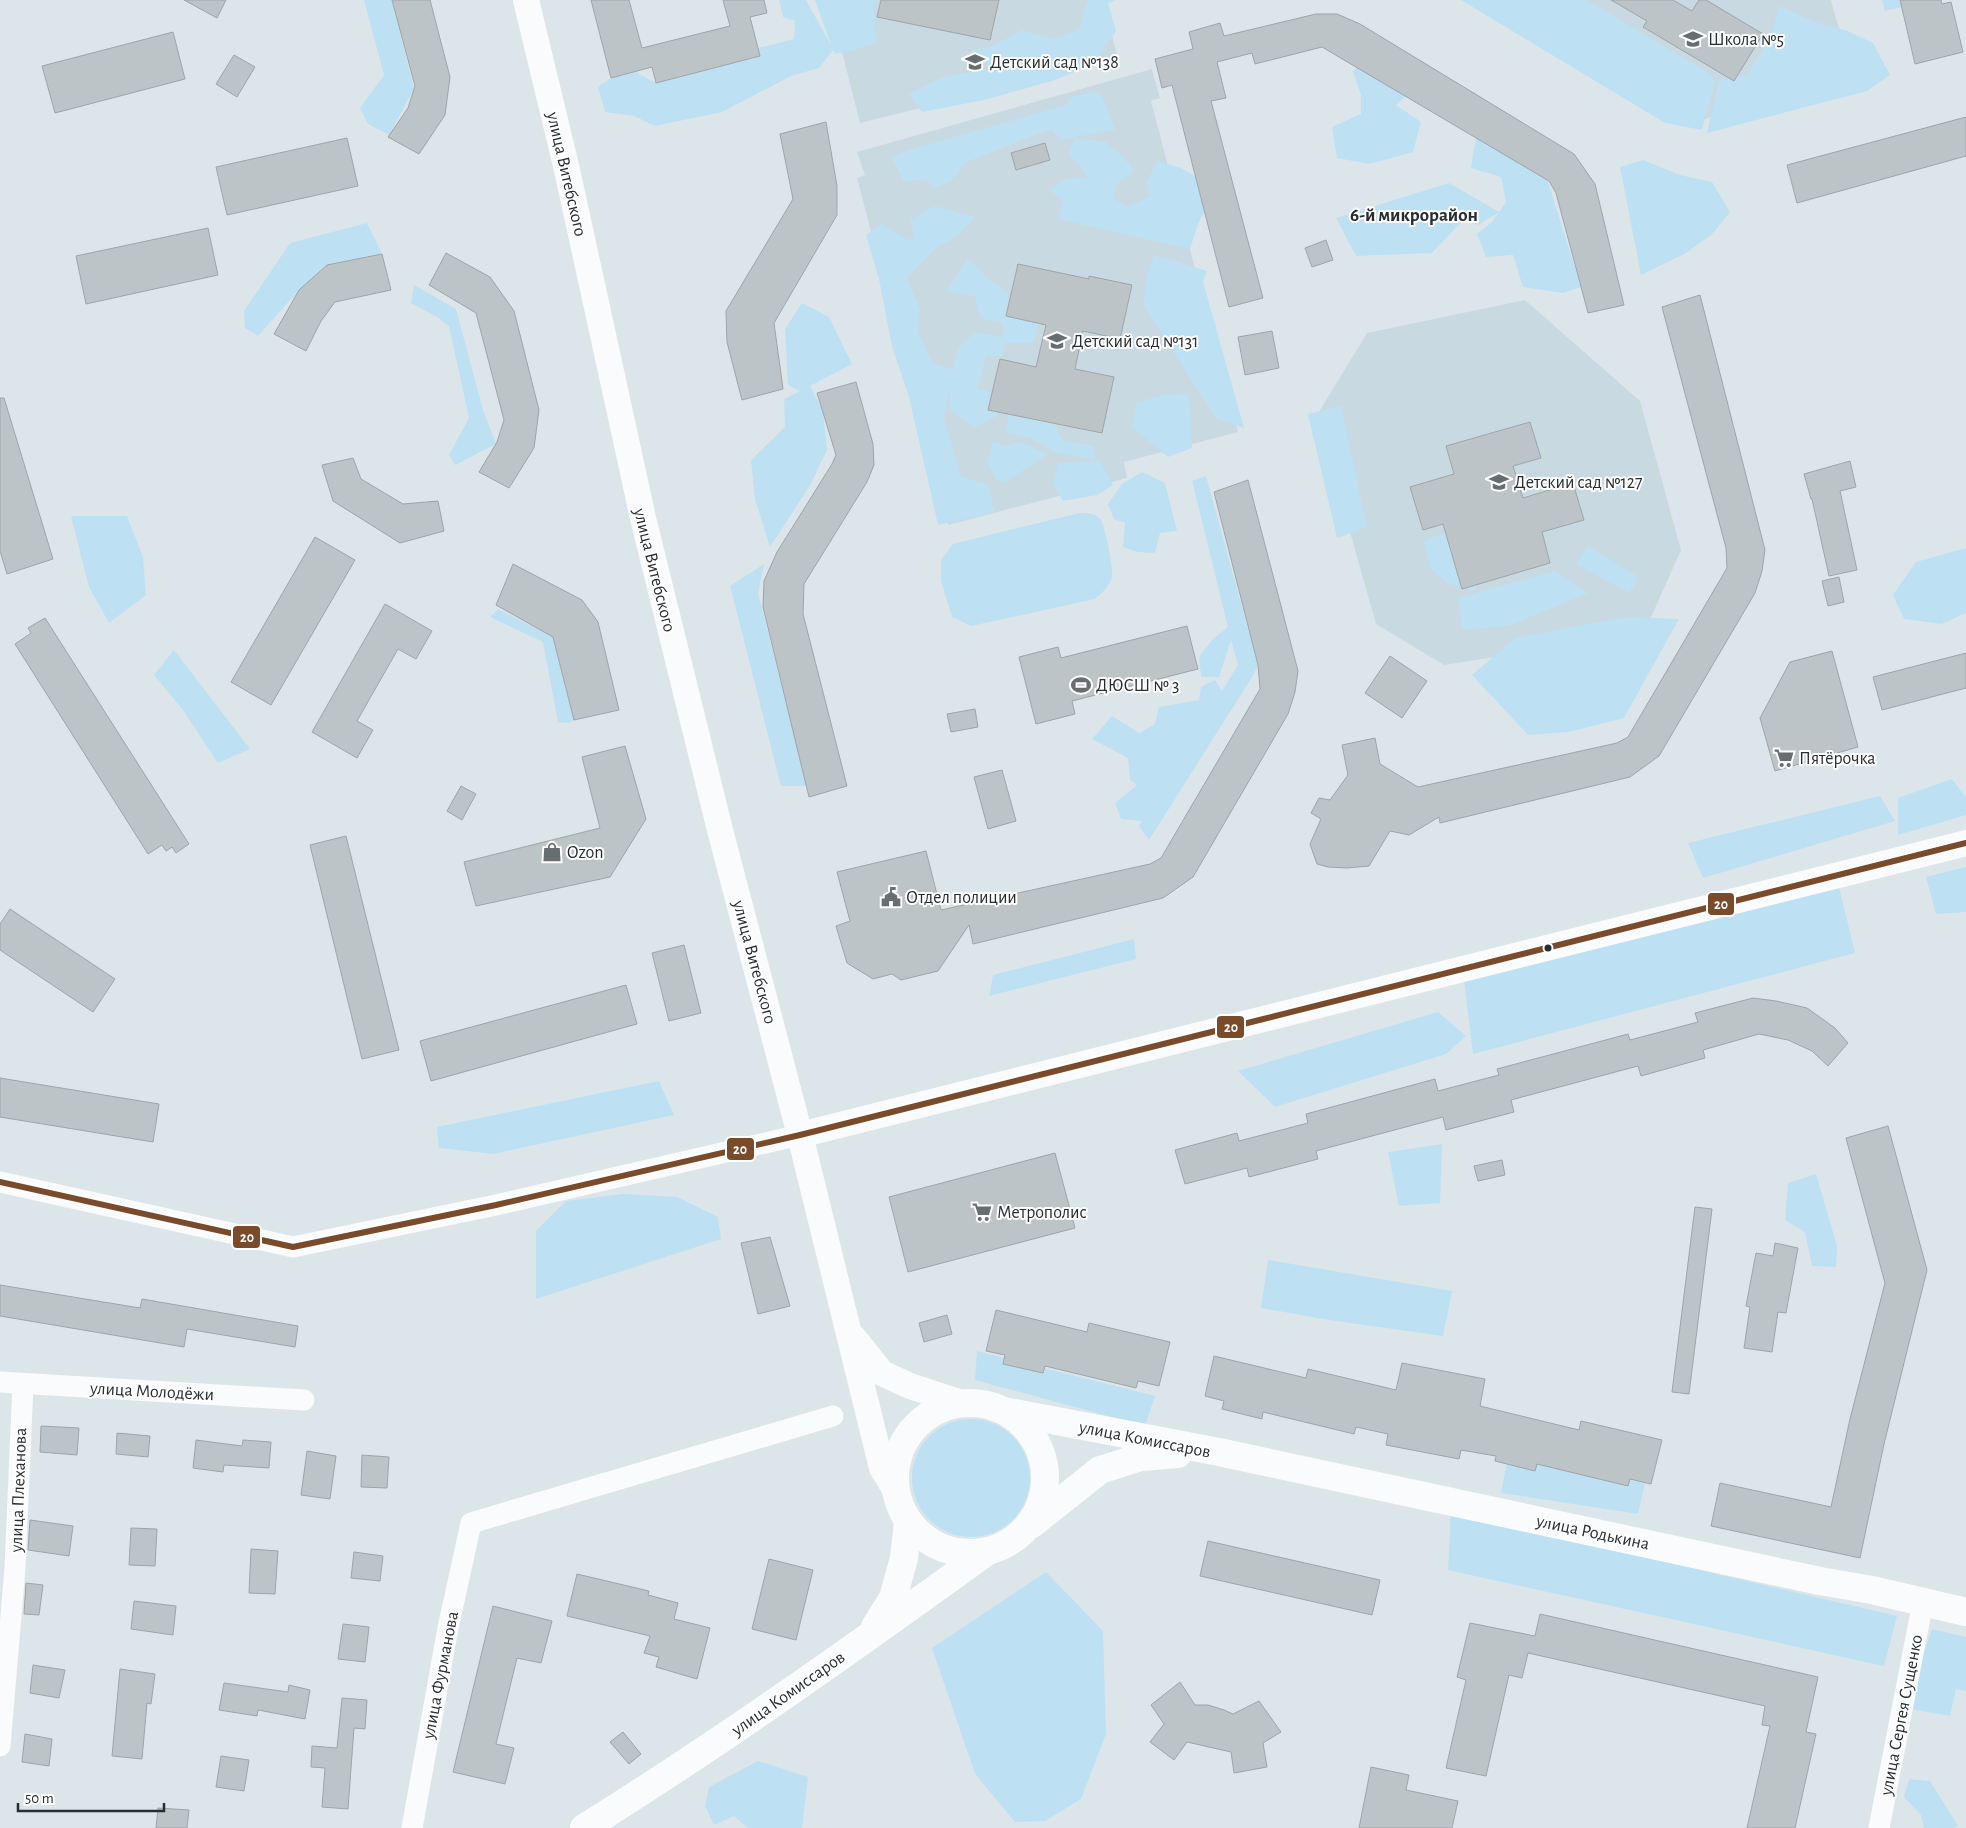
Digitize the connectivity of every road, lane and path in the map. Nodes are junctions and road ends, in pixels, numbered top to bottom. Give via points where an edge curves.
1 (526, 0) edge
2 (1966, 842) edge
3 (800, 1136) junction
4 (0, 1182) edge
5 (850, 1334) junction
6 (0, 1382) edge
7 (23, 1384) junction
8 (304, 1400) dead end
9 (959, 1402) junction
10 (1009, 1412) junction
11 (833, 1416) dead end
12 (1219, 1452) junction
13 (896, 1491) junction
14 (908, 1521) junction
15 (1024, 1531) junction
16 (988, 1552) junction
17 (1923, 1602) junction
18 (1966, 1612) edge
19 (868, 1637) junction
20 (0, 1746) edge
21 (412, 1828) edge
22 (584, 1828) edge
23 (1879, 1828) edge

1 - 3 street, улица Витебского via 567,170 642,518
2 - 3 street
3 - 4 street via 496,1206 293,1247
3 - 5 street, улица Витебского
5 - 9 street via 882,1373
5 - 13 street, улица Витебского via 882,1468
6 - 7 street, улица Молодёжи
7 - 8 street, улица Молодёжи
7 - 20 street, улица Плеханова via 15,1568
9 - 10 main road via 990,1404
9 - 13 main road via 936,1410 917,1424 903,1444 896,1467
10 - 12 main road, улица Комиссаров
10 - 15 main road via 1027,1426 1039,1446 1046,1468 1045,1490 1038,1512
11 - 21 street, улица Фурманова via 471,1523 448,1628
12 - 15 main road, улица Комиссаров via 1142,1456 1100,1470
12 - 17 main road, улица Родькина
13 - 14 main road
14 - 16 main road via 924,1538 944,1548 965,1553
14 - 19 main road via 904,1558 893,1598
15 - 16 main road via 1008,1544
16 - 19 main road, улица Комиссаров
17 - 18 main road, улица Родькина
17 - 23 street, улица Сергея Сущенко
19 - 22 main road, улица Комиссаров via 673,1773

